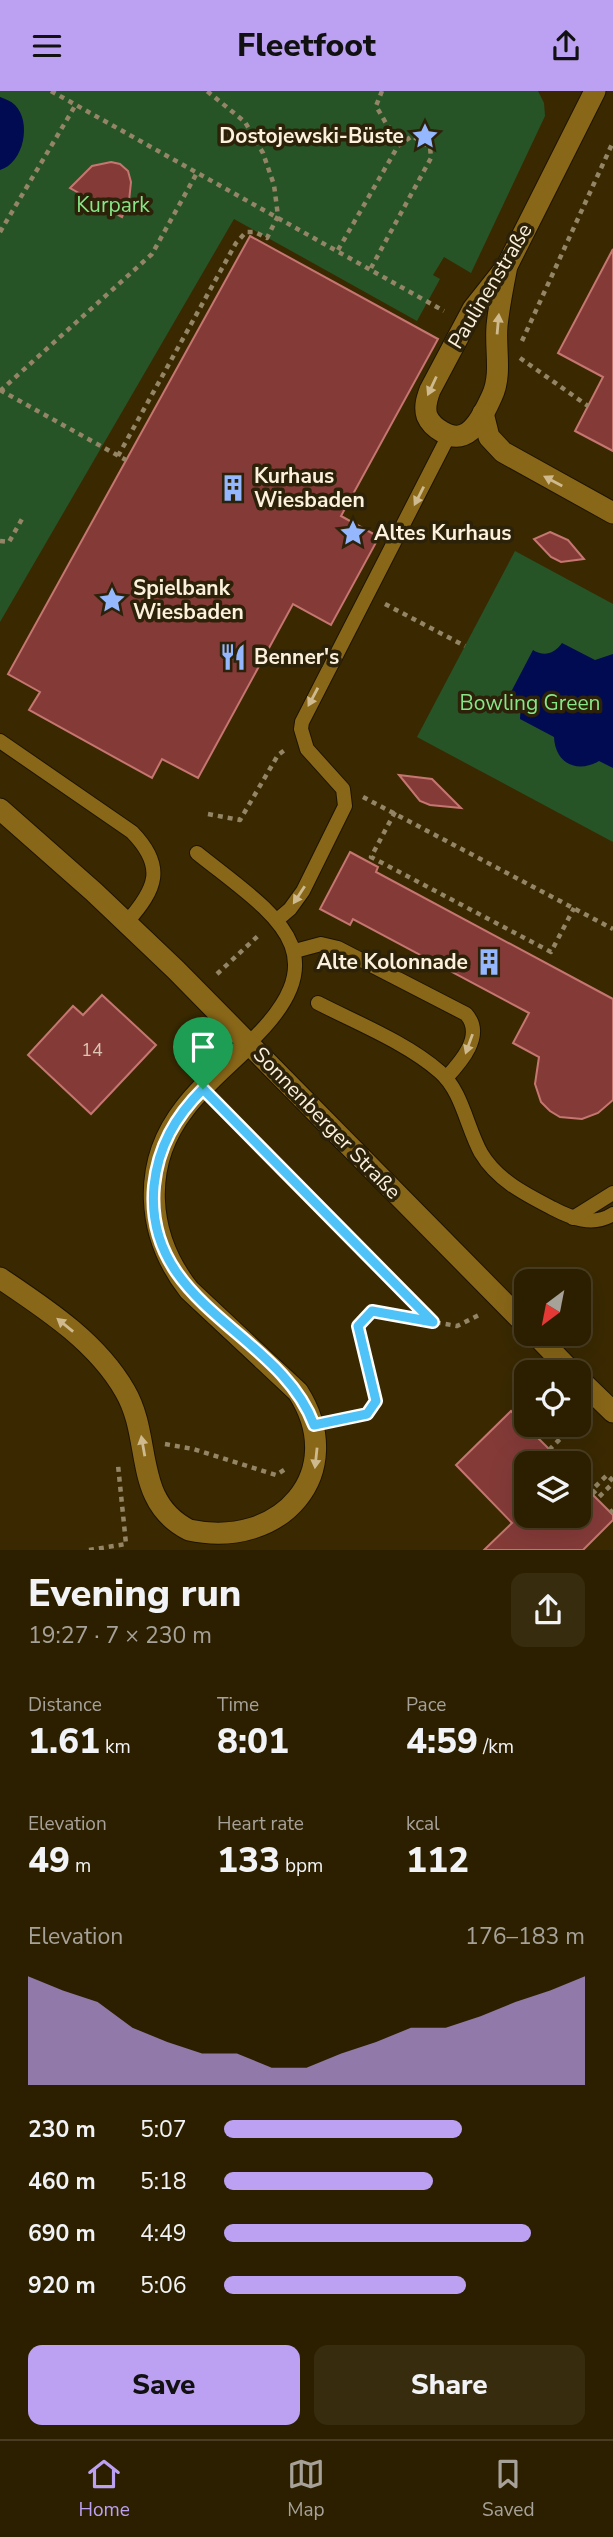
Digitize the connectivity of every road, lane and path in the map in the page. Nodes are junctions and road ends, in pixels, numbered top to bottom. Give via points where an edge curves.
1 (51, 91) edge
2 (207, 91) edge
3 (382, 91) edge
4 (587, 94) edge
5 (75, 106) junction
6 (402, 141) junction
7 (613, 142) edge
8 (198, 171) junction
9 (278, 216) junction
10 (0, 232) edge
11 (338, 250) junction
12 (507, 267) junction
13 (371, 268) junction
14 (428, 301) dead end
15 (522, 342) dead end
16 (516, 355) dead end
17 (0, 390) edge
18 (588, 407) dead end
19 (483, 413) junction
20 (449, 435) junction
21 (118, 456) junction
22 (126, 460) dead end
23 (613, 513) edge
24 (22, 519) dead end
25 (0, 541) edge
26 (368, 595) junction
27 (465, 646) dead end
28 (0, 741) edge
29 (304, 743) junction
30 (346, 797) junction
31 (0, 809) edge
32 (395, 813) junction
33 (208, 814) dead end
34 (197, 853) dead end
35 (574, 908) junction
36 (277, 920) junction
37 (127, 922) junction
38 (613, 929) edge
39 (250, 943) dead end
40 (295, 951) junction
41 (217, 974) dead end
42 (318, 1003) dead end
43 (249, 1043) junction
44 (446, 1078) junction
45 (203, 1089) junction
46 (613, 1193) edge
47 (613, 1214) edge
48 (572, 1219) junction
49 (0, 1279) edge
50 (514, 1314) edge
51 (479, 1315) dead end
52 (433, 1322) junction
53 (547, 1346) edge
54 (560, 1360) edge
55 (591, 1391) edge
56 (613, 1412) edge
57 (314, 1425) junction
58 (562, 1437) edge
59 (142, 1440) junction
60 (550, 1450) dead end
61 (116, 1452) dead end
62 (276, 1475) dead end
63 (613, 1482) edge
64 (89, 1550) edge

1 - 5 path
2 - 9 path via 245,122 263,152
3 - 6 path via 376,106
4 - 12 street, Paulinenstraße
5 - 8 path
5 - 10 path
6 - 11 path
6 - 13 path via 412,136 430,147 431,158
7 - 15 path
8 - 9 path
8 - 17 path via 152,254
9 - 11 path
9 - 21 path via 267,238 246,232 236,243
11 - 13 path
19 -> 12 street via 497,377 497,327
12 -> 20 street, Paulinenstraße via 473,309 426,400 430,421
13 - 14 path
16 - 18 path
17 - 21 path
19 - 20 street via 463,435
23 -> 19 street via 503,452 489,437
20 -> 26 lane
21 - 22 path
24 - 25 path via 9,542
26 - 27 path
26 -> 29 lane via 306,711 301,729
28 - 37 lane via 147,847 153,859 151,889
29 - 30 lane
29 - 33 path via 278,755 240,820
30 - 32 path via 365,798
30 -> 36 lane via 303,891
31 - 37 street, Sonnenberger Straße
32 - 35 path
32 - 35 path via 371,857 551,952
34 - 36 lane
35 - 38 path
36 - 40 lane
37 - 43 street, Sonnenberger Straße
39 - 41 path
40 - 43 lane via 296,968 287,997
40 -> 44 lane via 321,944 338,948 459,1009 472,1020 472,1038
42 - 44 lane via 416,1055
43 - 45 street
43 - 50 street, Sonnenberger Straße
44 - 48 lane via 490,1166 511,1186
45 - 52 path
45 - 57 street via 179,1116 162,1147 153,1195 159,1235 189,1290 298,1392
46 - 48 lane
47 - 48 lane via 598,1220
59 -> 49 street via 133,1406 102,1360 68,1327
51 - 52 path via 457,1325
52 - 57 path via 372,1311 358,1326 376,1401 367,1414
53 - 54 street
55 - 56 street
57 -> 59 street via 316,1462 302,1502 284,1523 242,1540 191,1531 163,1510 149,1482
58 - 60 path
59 - 62 path via 193,1449
61 - 64 path via 126,1544
63 - 63 path via 599,1497 592,1490 607,1475

